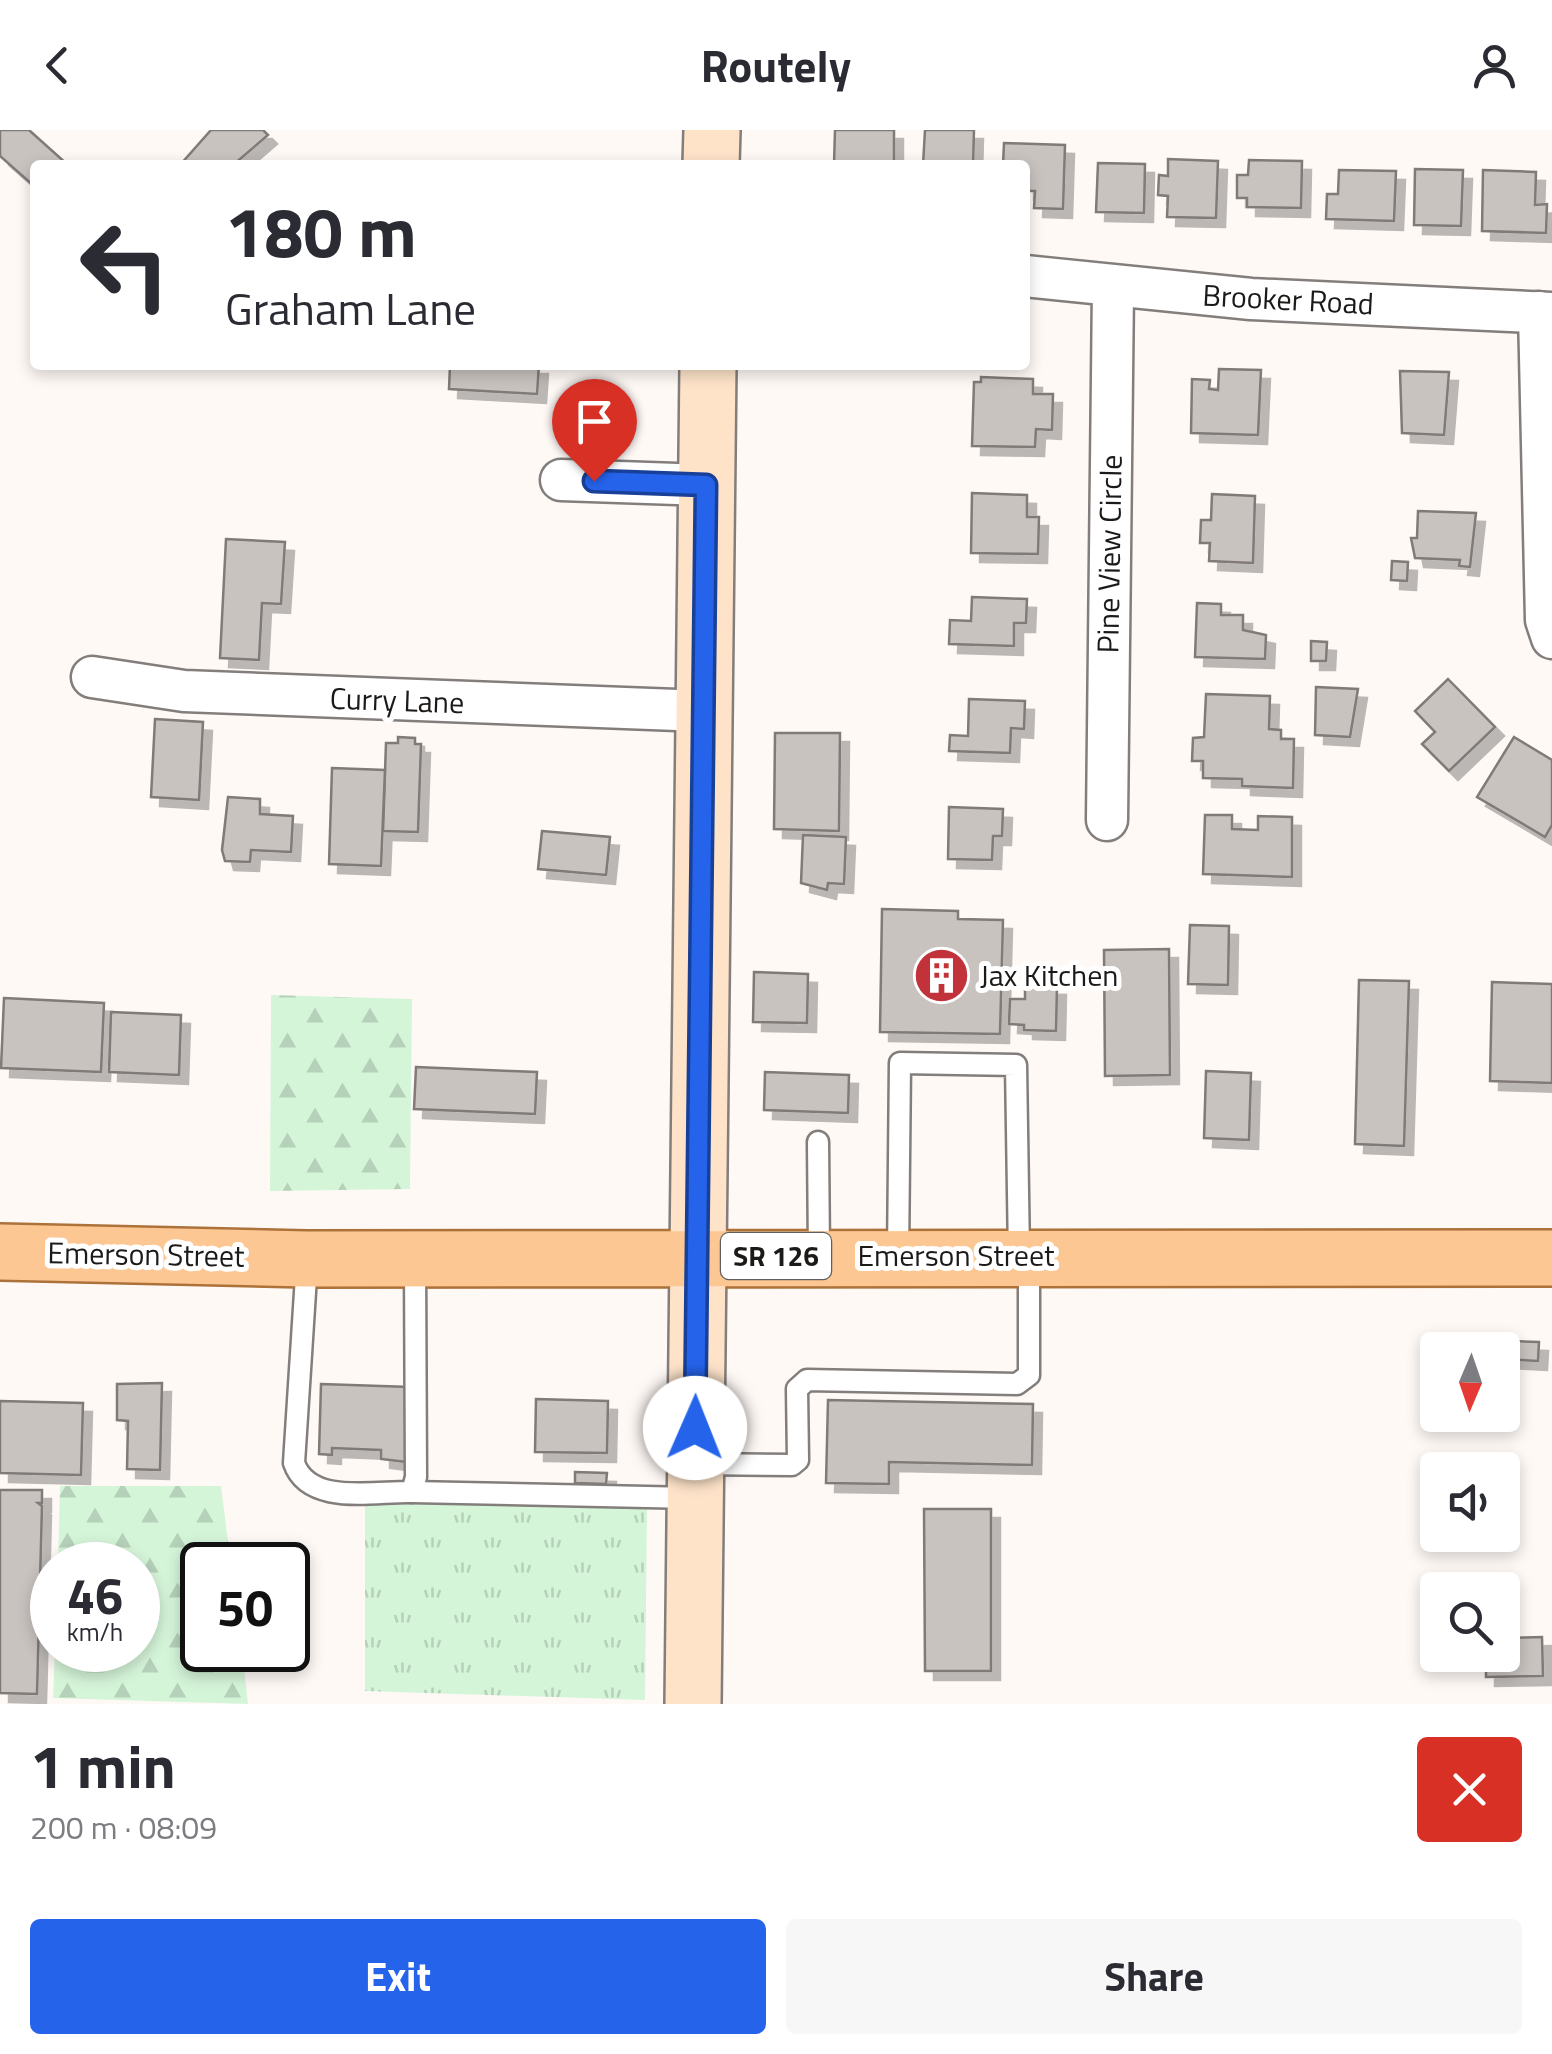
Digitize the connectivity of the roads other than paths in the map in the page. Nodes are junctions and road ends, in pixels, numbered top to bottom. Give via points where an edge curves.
1 (712, 130) edge
2 (711, 160) edge
3 (1030, 277) edge
4 (1114, 288) junction
5 (1546, 312) edge
6 (708, 370) edge
7 (562, 480) dead end
8 (706, 485) junction
9 (1552, 638) edge
10 (92, 677) dead end
11 (702, 711) junction
12 (1108, 820) dead end
13 (818, 1142) dead end
14 (0, 1252) edge
15 (698, 1256) junction
16 (818, 1256) junction
17 (898, 1256) junction
18 (1024, 1256) junction
19 (415, 1257) junction
20 (1552, 1258) edge
21 (307, 1259) junction
22 (695, 1481) junction
23 (412, 1492) junction
24 (693, 1704) edge

1 - 2 main road
3 - 4 street, Brooker Road
4 - 5 street, Brooker Road
4 - 12 street, Pine View Circle
5 - 9 street via 1546,620
6 - 8 main road
7 - 8 street
8 - 11 main road
10 - 11 street, Curry Lane via 184,691
11 - 15 main road
13 - 16 lane
14 - 21 main road, Emerson Street / SR 126
15 - 16 main road, Emerson Street / SR 126
15 - 19 main road, Emerson Street / SR 126
15 - 22 main road
16 - 17 main road, Emerson Street / SR 126
17 - 18 main road, Emerson Street / SR 126
17 - 18 lane via 900,1063 1016,1065
18 - 20 main road, Emerson Street / SR 126
18 - 22 lane via 1029,1375 1018,1384 807,1380 797,1389 798,1460 792,1466
19 - 21 main road, Emerson Street / SR 126
19 - 23 lane
21 - 23 lane via 294,1463 299,1478 315,1490
22 - 23 lane
22 - 24 main road

